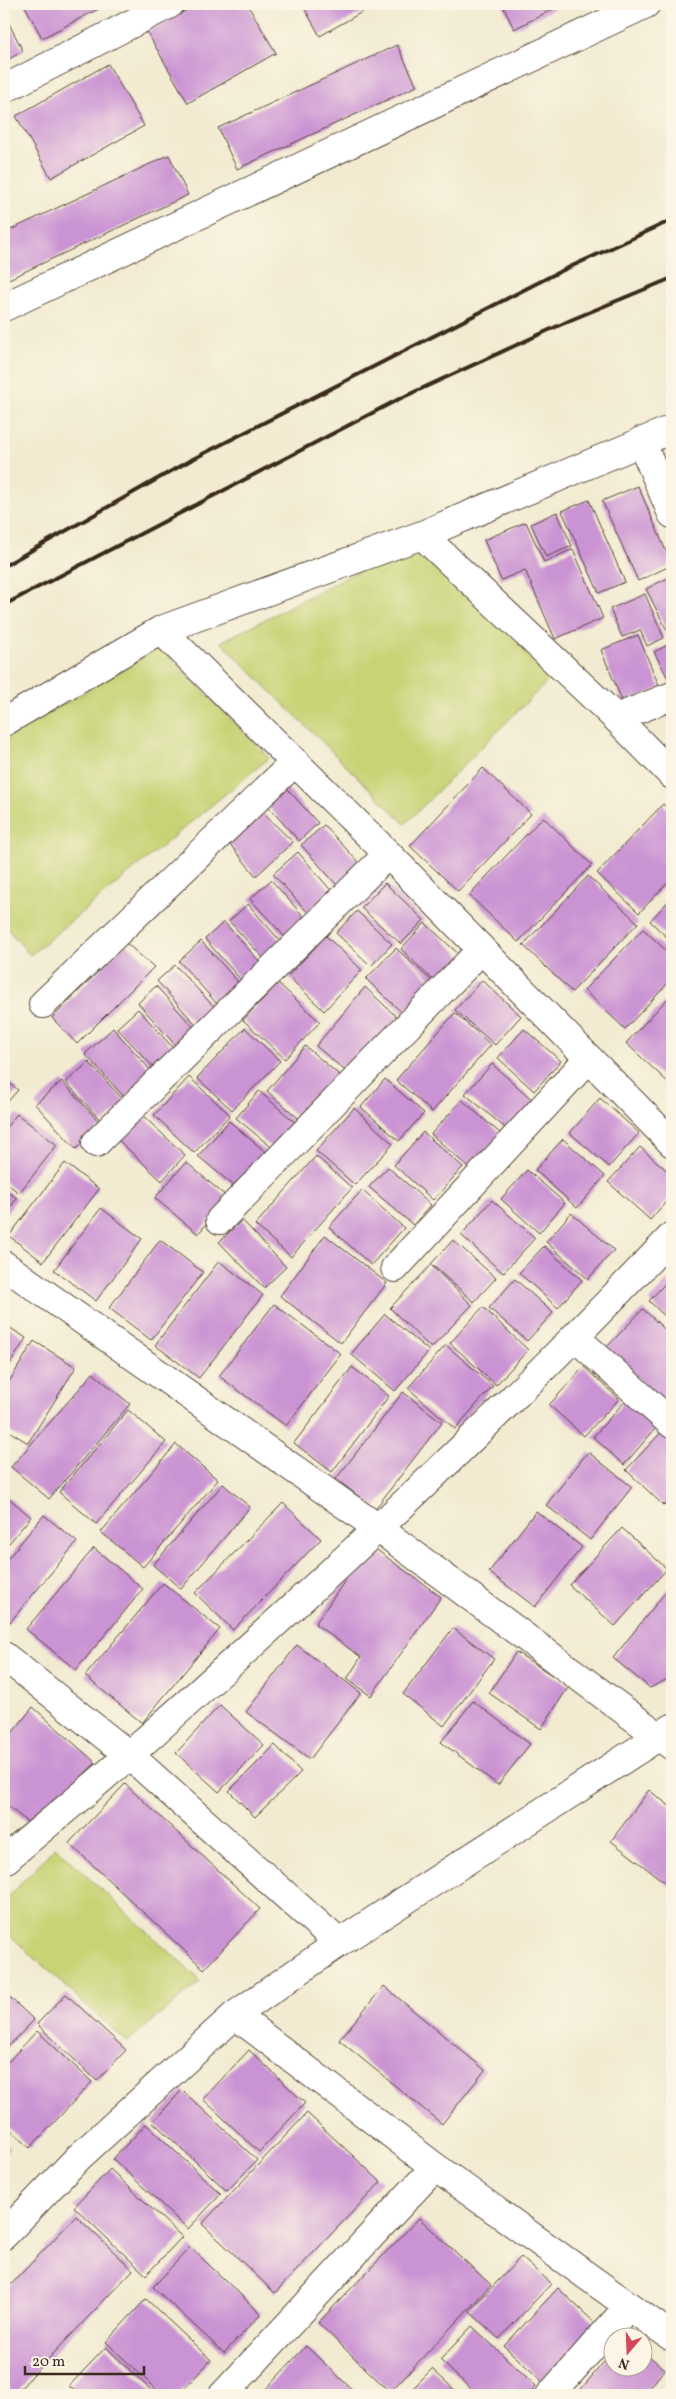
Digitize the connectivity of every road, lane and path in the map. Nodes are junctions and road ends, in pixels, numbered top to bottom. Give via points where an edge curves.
1 (170, 4) edge
2 (646, 4) edge
3 (4, 88) edge
4 (4, 307) edge
5 (672, 429) edge
6 (641, 441) junction
7 (672, 514) edge
8 (422, 535) junction
9 (161, 630) junction
10 (672, 696) edge
11 (616, 718) junction
12 (4, 722) edge
13 (295, 762) junction
14 (672, 775) edge
15 (388, 854) junction
16 (481, 950) junction
17 (43, 1004) dead end
18 (588, 1059) junction
19 (96, 1143) dead end
20 (672, 1143) edge
21 (220, 1220) dead end
22 (672, 1236) edge
23 (4, 1265) edge
24 (395, 1268) dead end
25 (576, 1338) junction
26 (672, 1424) edge
27 (378, 1528) junction
28 (4, 1656) edge
29 (667, 1737) edge
30 (129, 1755) junction
31 (4, 1861) edge
32 (339, 1943) junction
33 (235, 2015) junction
34 (435, 2167) junction
35 (4, 2235) edge
36 (629, 2306) junction
37 (672, 2337) edge
38 (223, 2395) edge
39 (550, 2395) edge

1 - 3 street
2 - 4 street
5 - 6 street
6 - 7 street
6 - 8 street
8 - 9 street
8 - 11 street
9 - 12 street
9 - 13 street
10 - 11 street
11 - 14 street
13 - 15 street
13 - 17 street
15 - 16 street
15 - 19 street
16 - 18 street
16 - 21 street
18 - 20 street
18 - 24 street
22 - 25 street
23 - 27 street
25 - 26 street
25 - 27 street
27 - 29 street
27 - 30 street
28 - 30 street
29 - 32 street
30 - 31 street
30 - 32 street
32 - 33 street
33 - 34 street
33 - 35 street via 78,2158
34 - 36 street
34 - 38 street
36 - 37 street
36 - 39 street

